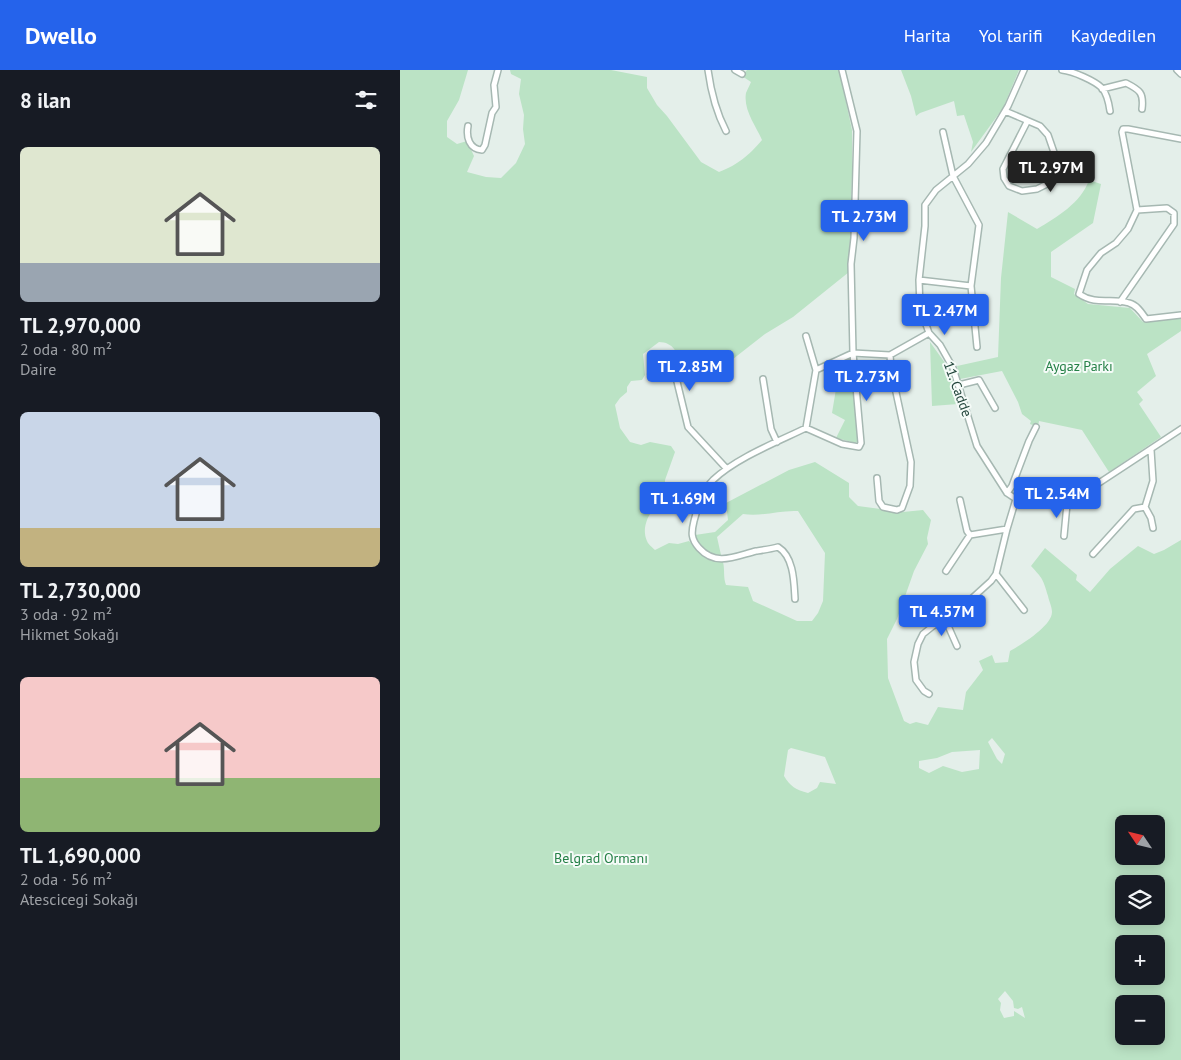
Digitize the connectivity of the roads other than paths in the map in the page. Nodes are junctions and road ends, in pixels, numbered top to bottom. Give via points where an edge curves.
1 (498, 70) edge
2 (708, 70) edge
3 (735, 70) edge
4 (842, 70) edge
5 (1024, 70) edge
6 (1067, 70) edge
7 (1177, 70) edge
8 (742, 74) dead end
9 (1181, 74) edge
10 (1102, 88) junction
11 (1142, 109) dead end
12 (1005, 111) junction
13 (1110, 111) dead end
14 (1027, 122) junction
15 (468, 126) dead end
16 (726, 131) dead end
17 (942, 132) dead end
18 (1181, 139) edge
19 (953, 176) junction
20 (1137, 210) junction
21 (919, 280) junction
22 (971, 286) junction
23 (1120, 302) junction
24 (1181, 315) edge
25 (929, 333) junction
26 (806, 336) dead end
27 (977, 347) dead end
28 (853, 353) junction
29 (890, 355) junction
30 (816, 370) junction
31 (651, 374) dead end
32 (763, 379) dead end
33 (959, 385) junction
34 (995, 408) dead end
35 (1036, 427) dead end
36 (806, 428) junction
37 (1181, 429) edge
38 (777, 442) junction
39 (1150, 450) junction
40 (726, 468) junction
41 (878, 478) dead end
42 (1008, 493) junction
43 (1016, 499) junction
44 (960, 500) dead end
45 (1067, 504) junction
46 (1144, 507) junction
47 (1153, 528) dead end
48 (1006, 529) junction
49 (970, 535) junction
50 (1064, 536) dead end
51 (1094, 554) dead end
52 (946, 571) dead end
53 (996, 574) junction
54 (795, 599) dead end
55 (1024, 610) dead end
56 (945, 619) junction
57 (958, 646) dead end
58 (929, 694) dead end

1 - 15 street via 494,85 496,107 482,150 471,145 466,135
2 - 16 street via 717,115
3 - 8 street
4 - 28 street via 857,131 851,264
5 - 12 street, 11. Cadde
6 - 10 street
7 - 9 street
10 - 11 street via 1126,83 1138,89 1143,99
10 - 13 street
12 - 14 street
12 - 19 street, 11. Cadde via 986,143
14 - 14 street via 1003,169 1009,186 1022,191 1049,183 1056,174 1057,161 1048,135 1040,126
17 - 19 street
18 - 20 street via 1123,130
19 - 21 street, 11. Cadde via 924,205
19 - 22 street via 979,225
20 - 23 street via 1167,208 1174,213 1174,224
20 - 23 street via 1128,229 1087,270 1079,294 1088,300
21 - 22 street
21 - 25 street, 11. Cadde via 920,308
22 - 27 street
23 - 24 street via 1130,303 1146,319
25 - 29 street
25 - 33 street, 11. Cadde via 949,360
26 - 30 street
28 - 29 street
28 - 30 street
28 - 36 street via 859,447 842,444
29 - 41 street via 911,462 910,486 902,508 883,507 879,501
30 - 36 street
31 - 40 street via 667,358 672,361 688,428
32 - 38 street via 771,429
33 - 34 street via 979,380
33 - 42 street, 11. Cadde via 977,446
35 - 42 street
36 - 38 street
37 - 39 street
38 - 40 street
39 - 45 street
39 - 46 street via 1153,481
40 - 54 street via 701,497 691,533 693,542 716,558 737,558 778,547 785,551 793,573
42 - 43 street, 11. Cadde
43 - 45 street
43 - 48 street
44 - 49 street
45 - 50 street
46 - 47 street
46 - 51 street via 1134,509
48 - 49 street
48 - 53 street
49 - 52 street
53 - 55 street
53 - 56 street
56 - 57 street
56 - 58 street via 923,634 915,654 916,680

